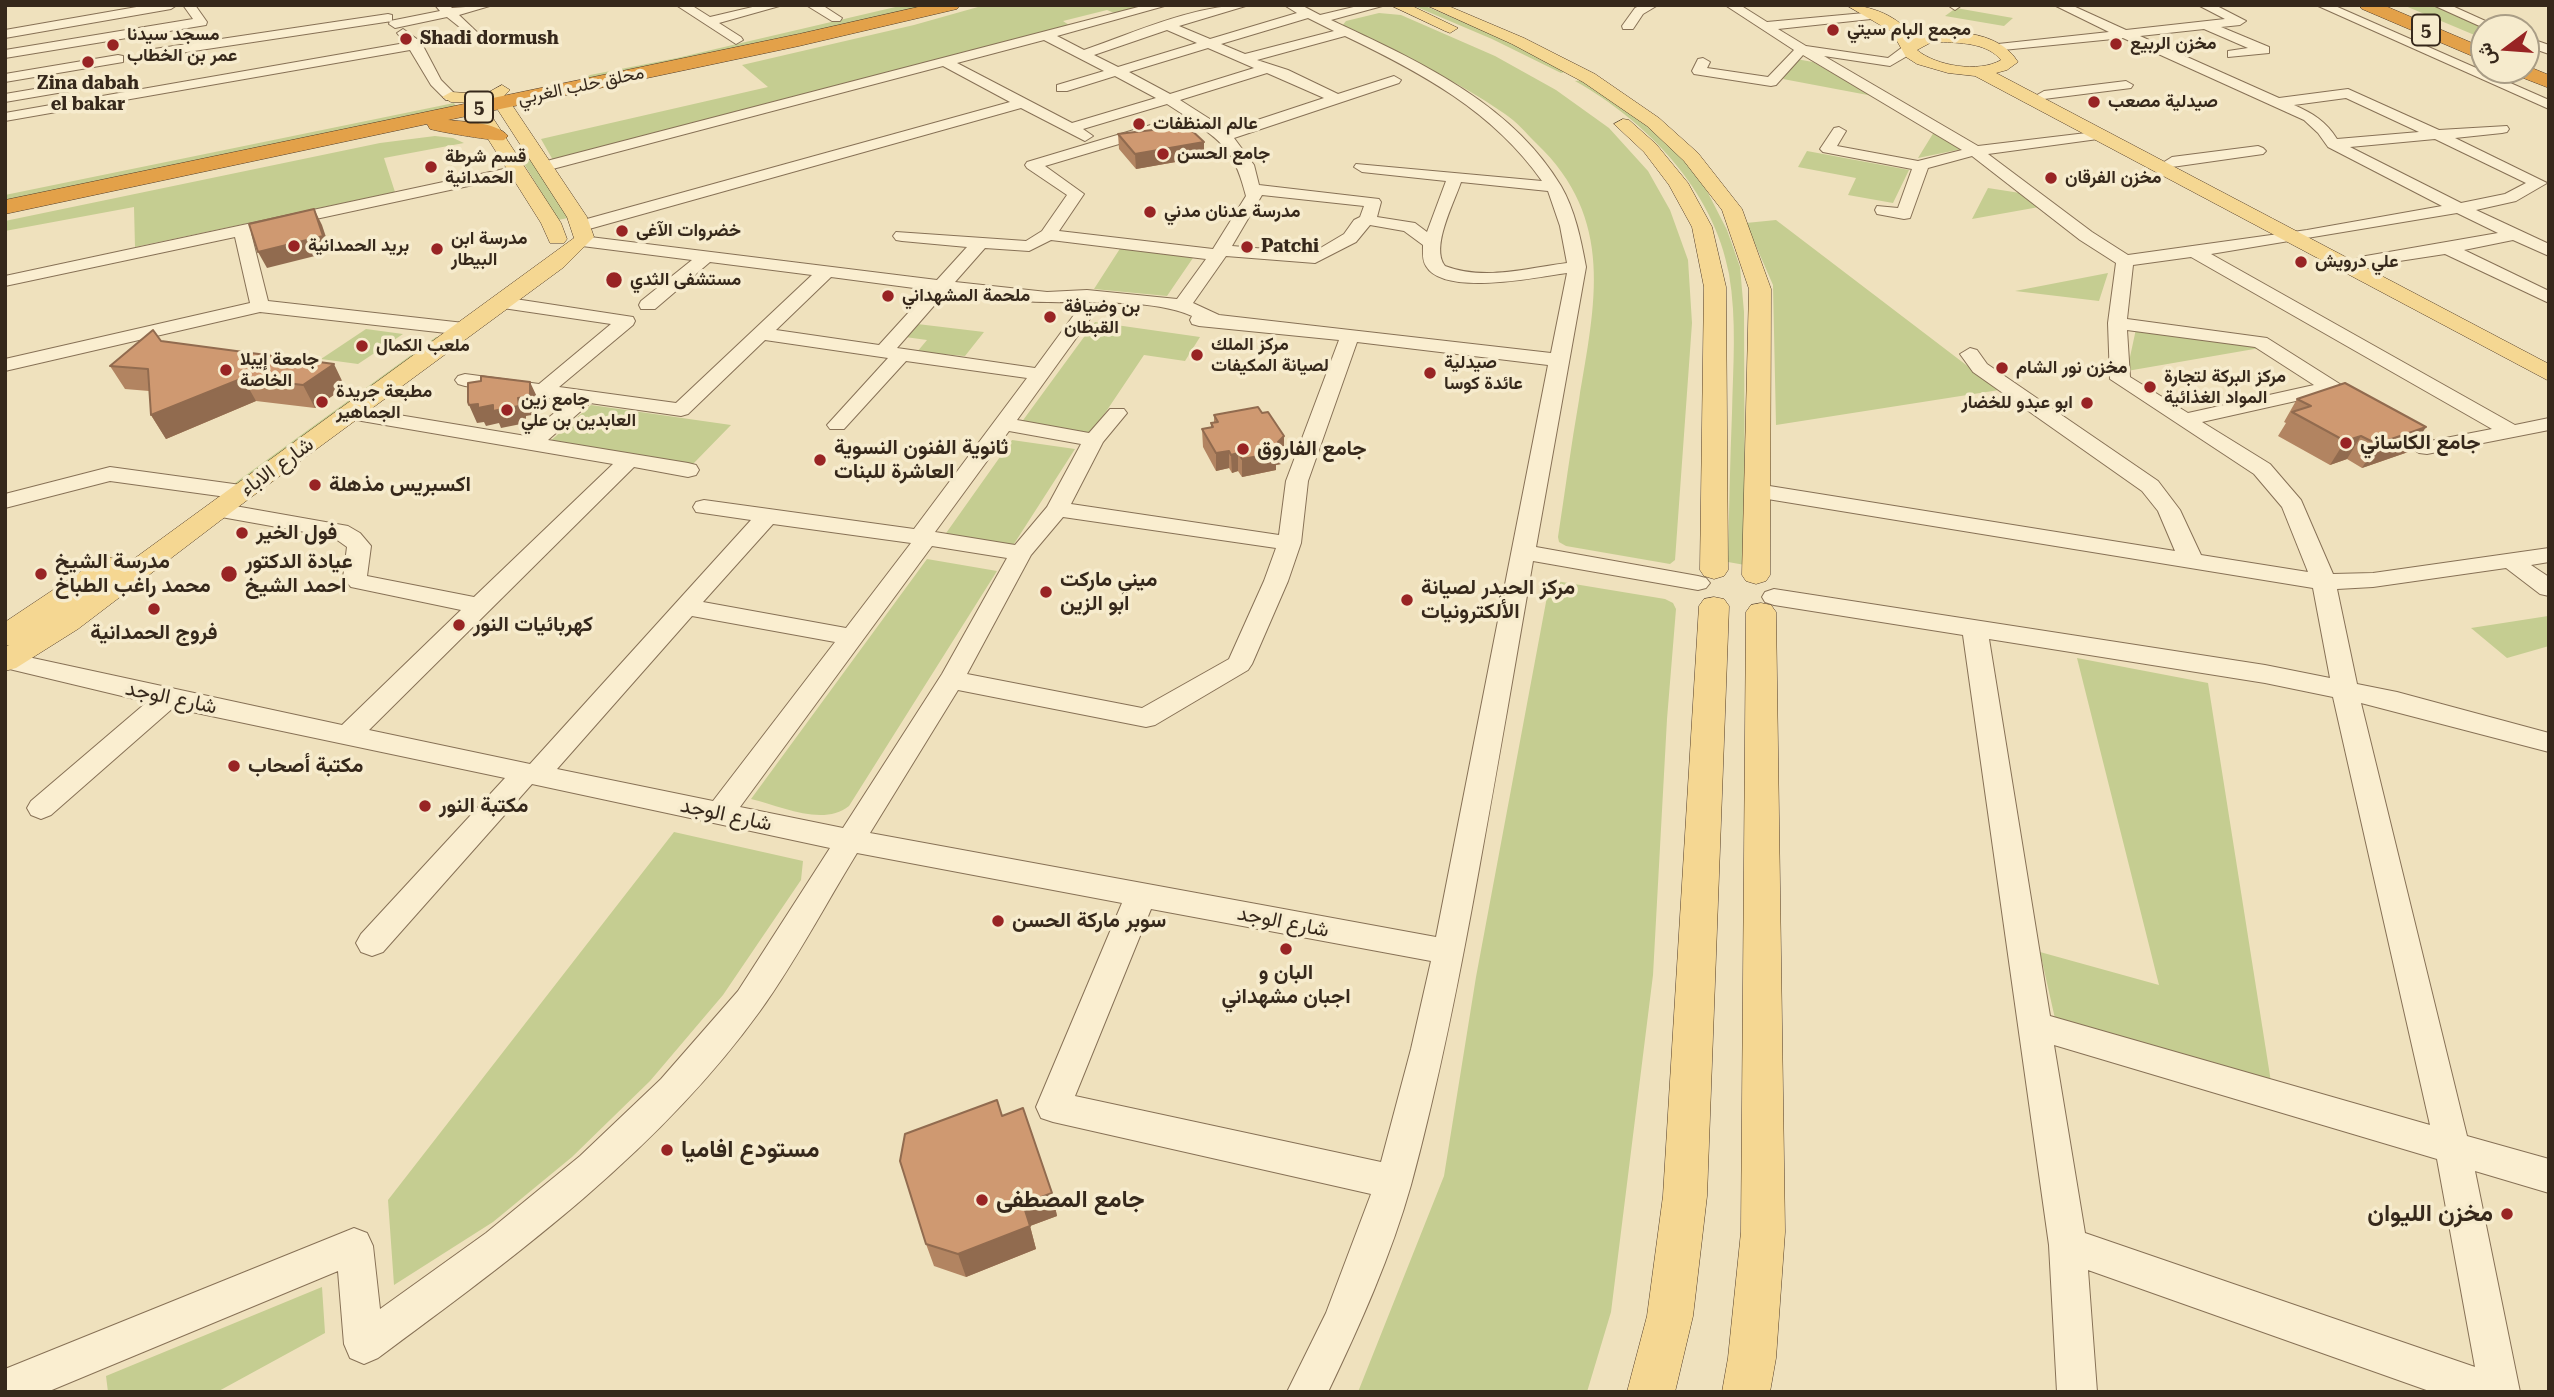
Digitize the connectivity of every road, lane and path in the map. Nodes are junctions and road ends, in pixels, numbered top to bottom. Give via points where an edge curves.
1 (171, 5) edge
2 (189, 5) edge
3 (374, 5) edge
4 (487, 5) edge
5 (682, 5) edge
6 (778, 5) edge
7 (812, 5) edge
8 (892, 5) edge
9 (951, 5) edge
10 (1162, 5) edge
11 (1243, 5) edge
12 (1290, 5) edge
13 (1380, 5) edge
14 (1397, 5) edge
15 (1433, 5) edge
16 (1652, 5) edge
17 (1731, 5) edge
18 (1853, 5) edge
19 (2060, 5) edge
20 (2204, 5) edge
21 (2322, 5) edge
22 (2368, 5) edge
23 (2394, 5) edge
24 (2439, 5) edge
25 (445, 9) edge
26 (1146, 10) junction
27 (1797, 10) dead end
28 (1871, 10) edge
29 (1313, 17) junction
30 (836, 18) junction
31 (2470, 18) edge
32 (1815, 21) junction
33 (707, 22) junction
34 (1174, 24) junction
35 (2204, 25) junction
36 (393, 26) junction
37 (1628, 26) dead end
38 (1765, 26) junction
39 (1344, 32) junction
40 (472, 33) dead end
41 (5, 34) edge
42 (2127, 34) junction
43 (1047, 36) junction
44 (2470, 37) edge
45 (1968, 39) junction
46 (736, 40) junction
47 (416, 44) junction
48 (1209, 44) junction
49 (1802, 49) junction
50 (1909, 49) junction
51 (2470, 49) edge
52 (5, 54) edge
53 (154, 54) dead end
54 (1084, 54) junction
55 (2233, 54) dead end
56 (1247, 58) junction
57 (118, 59) dead end
58 (946, 62) junction
59 (1703, 62) dead end
60 (1890, 62) junction
61 (1992, 62) junction
62 (1267, 69) junction
63 (1954, 69) junction
64 (1118, 72) junction
65 (1840, 72) junction
66 (1582, 74) junction
67 (5, 78) edge
68 (1560, 78) junction
69 (1394, 80) dead end
70 (92, 83) dead end
71 (590, 85) junction
72 (2126, 85) dead end
73 (1062, 88) dead end
74 (2044, 95) junction
75 (452, 97) junction
76 (1166, 97) junction
77 (5, 98) edge
78 (495, 99) junction
79 (1337, 99) junction
80 (1023, 103) junction
81 (2274, 103) junction
82 (2549, 105) edge
83 (5, 117) edge
84 (1193, 117) junction
85 (1071, 128) junction
86 (2502, 129) dead end
87 (362, 131) junction
88 (1839, 131) dead end
89 (523, 132) junction
90 (2098, 134) junction
91 (1225, 136) junction
92 (2436, 136) junction
93 (500, 141) junction
94 (1099, 144) junction
95 (2333, 144) junction
96 (1975, 151) junction
97 (2258, 151) dead end
98 (2172, 162) junction
99 (545, 166) junction
100 (1921, 166) junction
101 (1362, 167) dead end
102 (518, 171) junction
103 (1455, 177) junction
104 (2544, 185) edge
105 (5, 187) edge
106 (1553, 187) junction
107 (1254, 189) junction
108 (5, 207) edge
109 (2457, 208) junction
110 (1883, 210) dead end
111 (1368, 220) junction
112 (242, 231) junction
113 (1048, 235) junction
114 (2515, 235) junction
115 (902, 236) dead end
116 (2298, 236) junction
117 (566, 240) junction
118 (980, 243) junction
119 (1431, 243) junction
120 (2448, 248) junction
121 (2192, 250) junction
122 (2549, 251) edge
123 (1219, 253) junction
124 (707, 256) junction
125 (2125, 261) junction
126 (2361, 262) junction
127 (1577, 268) junction
128 (827, 271) junction
129 (5, 281) edge
130 (940, 286) junction
131 (1047, 297) junction
132 (2549, 298) edge
133 (502, 303) junction
134 (649, 305) dead end
135 (1182, 305) junction
136 (260, 306) junction
137 (1086, 312) junction
138 (1215, 320) junction
139 (2117, 323) junction
140 (453, 328) junction
141 (762, 334) junction
142 (1350, 335) junction
143 (893, 353) junction
144 (1970, 354) dead end
145 (2549, 358) edge
146 (1559, 360) junction
147 (5, 365) edge
148 (1038, 374) junction
149 (2549, 374) edge
150 (465, 380) dead end
151 (2330, 387) junction
152 (545, 389) junction
153 (587, 396) junction
154 (1117, 413) dead end
155 (350, 414) junction
156 (2184, 420) junction
157 (1002, 423) junction
158 (2549, 424) edge
159 (836, 425) dead end
160 (2509, 430) junction
161 (1094, 440) junction
162 (530, 444) junction
163 (629, 460) junction
164 (688, 470) dead end
165 (1757, 491) junction
166 (225, 497) junction
167 (5, 501) edge
168 (704, 508) dead end
169 (1057, 509) junction
170 (767, 516) junction
171 (923, 537) junction
172 (1289, 543) junction
173 (1524, 552) junction
174 (1021, 554) junction
175 (2549, 555) edge
176 (2511, 561) junction
177 (2192, 562) junction
178 (2324, 582) junction
179 (1709, 587) junction
180 (2549, 589) edge
181 (1764, 595) junction
182 (480, 606) junction
183 (686, 607) junction
184 (1975, 629) junction
185 (852, 637) junction
186 (16, 646) edge
187 (951, 681) junction
188 (2345, 690) junction
189 (168, 698) junction
190 (348, 735) junction
191 (2549, 743) edge
192 (531, 774) junction
193 (40, 808) dead end
194 (719, 814) junction
195 (851, 841) junction
196 (1141, 895) junction
197 (372, 943) dead end
198 (1448, 953) junction
199 (2036, 1027) junction
200 (2453, 1150) junction
201 (2549, 1175) edge
202 (1394, 1182) junction
203 (2068, 1245) junction
204 (5, 1390) edge
205 (1307, 1392) edge
206 (1651, 1392) edge
207 (1746, 1392) edge
208 (2077, 1392) edge
209 (2489, 1392) edge
210 (2500, 1392) edge

1 - 41 street
2 - 52 street via 201,22
3 - 36 street
4 - 25 street
5 - 33 street
6 - 33 street
7 - 30 street
8 - 30 highway, محلق حلب الغربي / 5
9 - 71 highway, محلق حلب الغربي / 5
10 - 26 street
11 - 34 street
12 - 29 street
13 - 29 street
14 - 68 main road
15 - 66 main road
16 - 37 street via 1639,11
17 - 38 street
18 - 28 main road
19 - 42 street
20 - 35 street via 2240,21
21 - 82 street
22 - 51 highway, 5
23 - 44 highway, 5
24 - 31 street
25 - 36 street
25 - 40 street
26 - 34 street
26 - 43 street
27 - 32 street
28 - 32 street
28 - 45 main road via 1908,25
28 - 50 main road via 1902,32
29 - 39 street
29 - 48 street
30 - 46 highway, محلق حلب الغربي / 5
32 - 38 street
33 - 46 street
34 - 48 street
34 - 54 street
35 - 42 street
35 - 55 street via 2264,50
36 - 47 street
36 - 53 street
38 - 49 street
39 - 56 street
39 - 106 street via 1474,103 1516,138
42 - 61 street
42 - 81 street
43 - 54 street
43 - 58 street
45 - 50 main road via 1925,38
45 - 61 main road
46 - 78 highway, محلق حلب الغربي / 5
47 - 75 street via 429,75
47 - 83 street
48 - 56 street
48 - 64 street
49 - 59 street via 1771,82 1699,71
49 - 60 street
49 - 65 street
50 - 60 street
50 - 63 main road via 1922,61
54 - 64 street
56 - 62 street
57 - 67 street
58 - 80 street
58 - 99 street
60 - 63 street
60 - 65 street
61 - 63 main road
61 - 74 main road
61 - 90 main road
62 - 76 street
62 - 79 street
64 - 73 street
64 - 76 street
65 - 96 street
66 - 68 main road
66 - 165 main road via 1653,122 1691,157 1732,209 1760,289
68 - 179 main road via 1594,100 1650,148 1678,183 1702,227 1715,287
69 - 79 street
70 - 77 street
71 - 78 highway, محلق حلب الغربي / 5
71 - 89 highway via 531,111
72 - 74 street
74 - 98 main road
75 - 78 highway, محلق حلب الغربي / 5
75 - 105 highway, محلق حلب الغربي / 5
76 - 84 street
76 - 85 street
78 - 87 highway, محلق حلب الغربي / 5
78 - 89 main road
78 - 93 main road via 480,112
79 - 91 street
80 - 85 street
80 - 117 street
81 - 92 street via 2348,93
81 - 95 street via 2309,117
84 - 91 street
84 - 94 street
85 - 94 street
86 - 92 street
87 - 93 highway via 446,125 475,129
87 - 108 highway, محلق حلب الغربي / 5
88 - 100 street via 1829,149
89 - 93 main road
89 - 99 main road
90 - 96 street
90 - 116 main road
91 - 107 street via 1246,164
92 - 95 street
92 - 104 street
93 - 102 main road
94 - 113 street via 1033,165 1076,194
95 - 109 street
96 - 100 street
96 - 125 street
97 - 98 street
98 - 116 main road
99 - 117 main road
100 - 110 street via 1903,214
101 - 103 street
102 - 112 street
102 - 117 main road
103 - 106 street
103 - 119 street
104 - 109 street via 2510,198
106 - 127 street via 1572,233
107 - 111 street via 1373,202
107 - 123 street
109 - 114 street
109 - 116 street
111 - 119 street via 1409,227
111 - 123 street via 1350,238 1315,258
112 - 129 street
112 - 136 street
113 - 118 street via 1029,246
113 - 123 street
114 - 120 street
114 - 122 street
115 - 118 street
116 - 121 street
116 - 126 main road
116 - 149 main road
117 - 124 street
117 - 133 main road, شارع الاباء
117 - 140 main road, شارع الاباء
118 - 130 street
119 - 127 street via 1434,265 1442,273 1520,277
120 - 126 street
120 - 132 street
121 - 125 street
121 - 160 street
123 - 135 street
124 - 128 street
124 - 134 street
125 - 139 street
126 - 145 main road
127 - 146 street
128 - 130 street
128 - 141 street
130 - 131 street
130 - 143 street
131 - 135 street via 1087,295
131 - 137 street
133 - 140 main road, شارع الاباء
133 - 152 street via 626,321
135 - 138 street
136 - 140 street
136 - 147 street
137 - 138 street
137 - 148 street
138 - 142 street
139 - 151 street via 2260,342
139 - 156 street via 2120,379
140 - 155 main road, شارع الاباء
140 - 166 main road, شارع الاباء
141 - 143 street
141 - 153 street via 681,410
142 - 146 street
142 - 172 street via 1297,481
143 - 148 street
143 - 159 street
144 - 177 street via 1980,368 2150,486 2169,510
146 - 173 street
148 - 157 street
150 - 152 street
151 - 156 street
151 - 160 street via 2427,448
152 - 153 street
153 - 162 street
154 - 161 street
155 - 162 street
155 - 166 main road, شارع الاباء
156 - 178 street via 2262,469 2292,505
157 - 161 street
157 - 171 street
158 - 160 street
161 - 169 street
162 - 163 street
163 - 164 street
163 - 182 street
165 - 177 street
165 - 181 main road
166 - 167 street via 110,474
166 - 182 street via 352,538 359,546 355,578 359,582
166 - 186 main road, شارع الاباء
168 - 170 street
169 - 172 street
169 - 174 street
170 - 171 street
170 - 183 street
171 - 174 street
171 - 185 street
172 - 187 street via 1239,664 1146,718
173 - 179 street
173 - 198 street
174 - 187 street
175 - 176 street
176 - 178 street
176 - 180 street
177 - 178 street
178 - 188 street
179 - 181 main road via 1731,568
179 - 181 main road via 1735,614
179 - 206 main road via 1685,1196 1670,1316
181 - 184 street
181 - 207 main road via 1763,1233
182 - 190 street
183 - 185 street
183 - 192 street
184 - 188 street
184 - 199 street
185 - 194 street
186 - 189 street, شارع الوجد
187 - 195 street
188 - 191 street
188 - 200 street
189 - 190 street, شارع الوجد
189 - 193 street
190 - 192 street, شارع الوجد
192 - 194 street, شارع الوجد
192 - 197 street
194 - 195 street, شارع الوجد
195 - 196 street, شارع الوجد
195 - 204 street via 749,1001 673,1090 593,1168 499,1246 364,1344 355,1246
196 - 198 street, شارع الوجد
196 - 202 street via 1053,1107
198 - 202 street
199 - 200 street
199 - 203 street
200 - 201 street
200 - 210 street
202 - 205 street via 1361,1275
203 - 208 street
203 - 209 street

